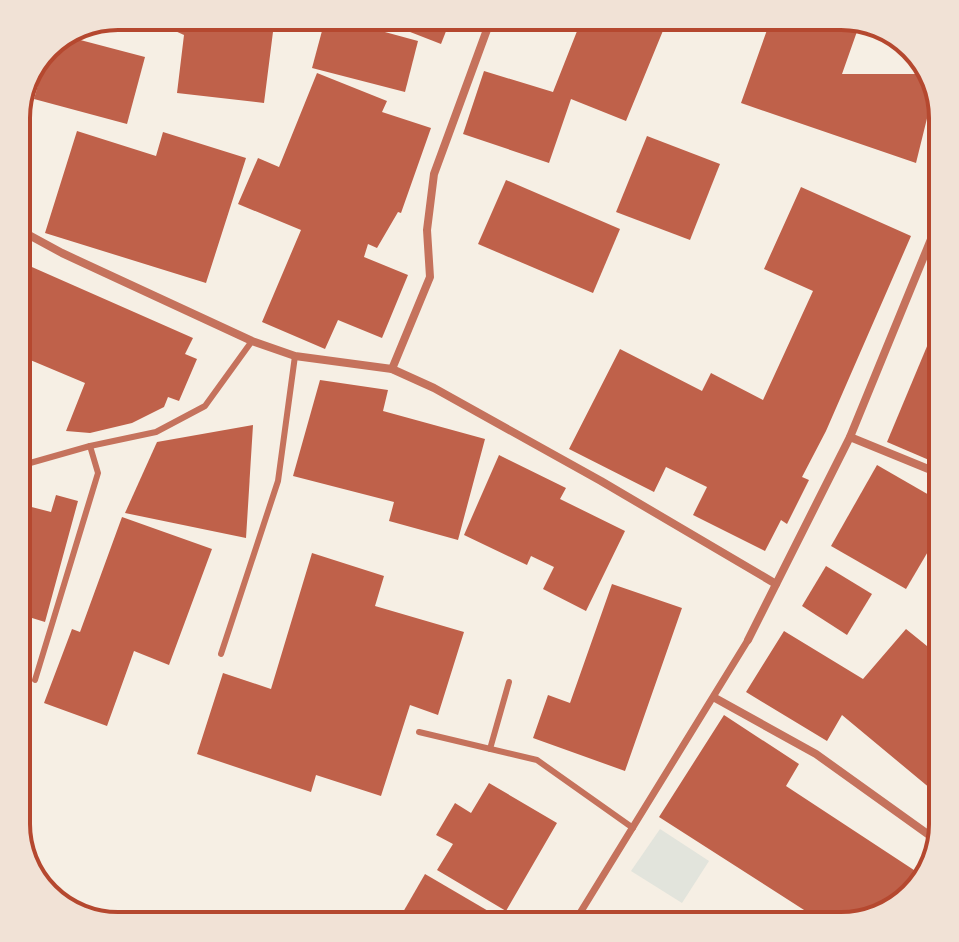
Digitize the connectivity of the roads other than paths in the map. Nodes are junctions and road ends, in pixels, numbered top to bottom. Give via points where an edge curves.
1 (487, 30) edge
2 (30, 236) edge
3 (929, 244) edge
4 (252, 341) junction
5 (295, 356) junction
6 (392, 369) junction
7 (850, 437) junction
8 (90, 446) junction
9 (30, 463) edge
10 (929, 469) edge
11 (776, 584) junction
12 (748, 640) joint
13 (221, 654) dead end
14 (35, 680) dead end
15 (509, 682) dead end
16 (715, 698) junction
17 (419, 732) dead end
18 (490, 749) junction
19 (633, 828) junction
20 (928, 834) edge
21 (581, 912) edge

1 - 6 street via 434,174 427,230 430,277
2 - 4 street
3 - 7 street
4 - 5 street
4 - 8 lane via 205,406 156,432
5 - 6 street
5 - 13 lane via 278,481
6 - 11 street via 588,473
7 - 10 street
7 - 11 street
8 - 9 lane
8 - 14 lane via 98,473
11 - 12 street
12 - 16 street
15 - 18 lane
16 - 19 street
16 - 20 street via 816,754
17 - 18 lane
18 - 19 lane via 537,760
19 - 21 street

